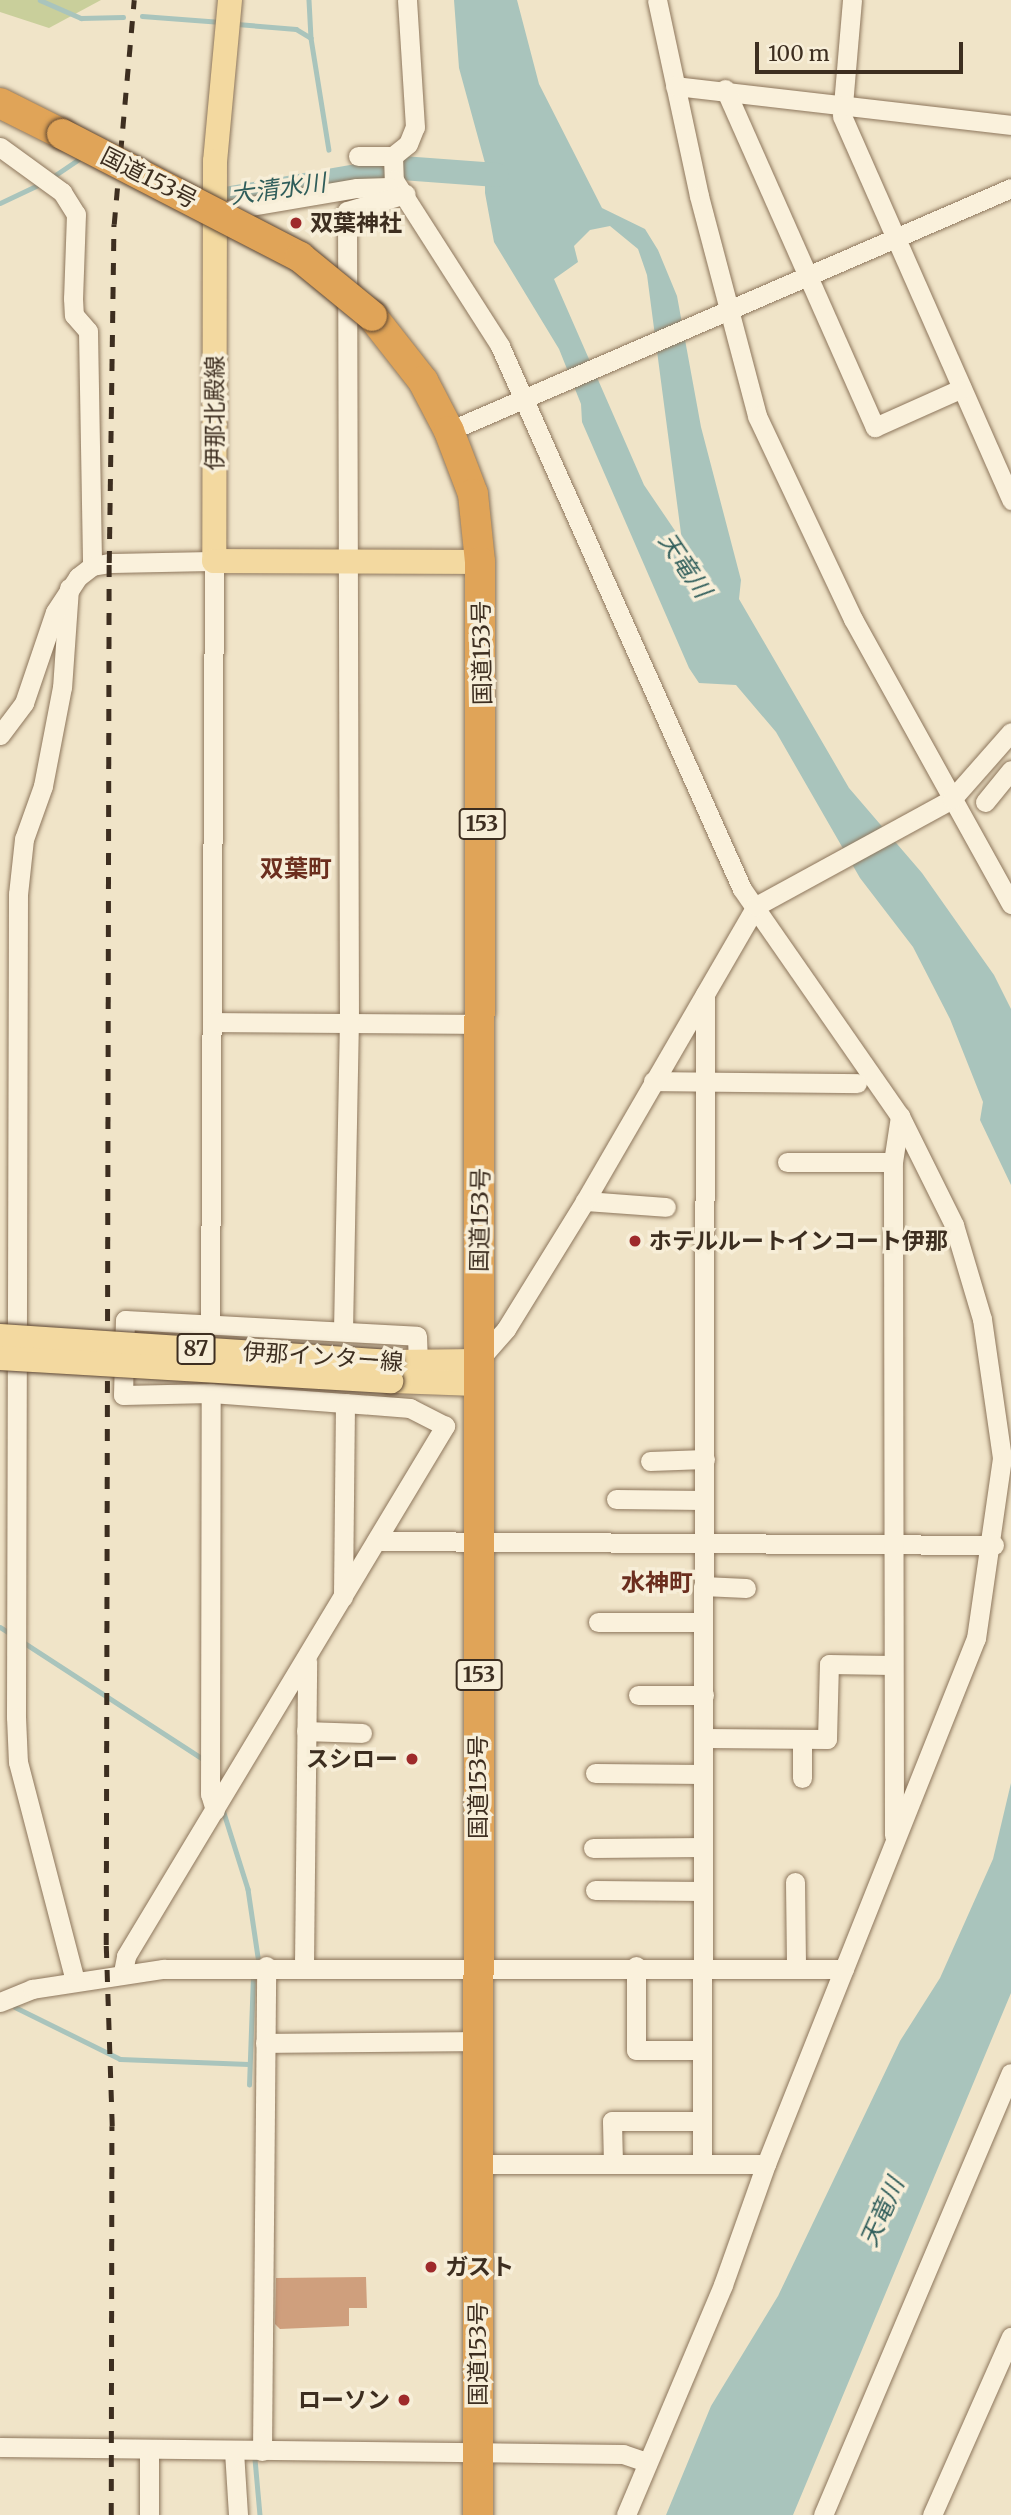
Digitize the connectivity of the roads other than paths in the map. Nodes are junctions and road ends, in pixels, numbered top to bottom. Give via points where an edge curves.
1 (407, 0) edge
2 (657, 0) edge
3 (852, 0) edge
4 (228, 16) edge
5 (675, 86) junction
6 (725, 89) junction
7 (842, 102) junction
8 (0, 103) edge
9 (1011, 125) edge
10 (0, 147) edge
11 (358, 156) dead end
12 (393, 156) junction
13 (400, 187) junction
14 (1011, 188) edge
15 (216, 202) junction
16 (896, 235) junction
17 (807, 274) junction
18 (724, 310) junction
19 (962, 388) junction
20 (527, 396) junction
21 (449, 431) junction
22 (1011, 500) edge
23 (346, 560) junction
24 (214, 561) junction
25 (480, 562) junction
26 (92, 566) junction
27 (68, 588) junction
28 (1011, 732) edge
29 (0, 735) edge
30 (1011, 770) edge
31 (948, 801) junction
32 (985, 803) dead end
33 (765, 902) junction
34 (1011, 904) edge
35 (705, 994) junction
36 (217, 1022) junction
37 (349, 1022) junction
38 (482, 1024) junction
39 (653, 1081) junction
40 (706, 1083) junction
41 (857, 1083) dead end
42 (900, 1116) junction
43 (787, 1162) dead end
44 (893, 1162) junction
45 (585, 1201) junction
46 (666, 1207) dead end
47 (210, 1323) junction
48 (343, 1331) junction
49 (0, 1336) edge
50 (0, 1358) edge
51 (391, 1371) junction
52 (417, 1372) junction
53 (478, 1373) junction
54 (211, 1393) junction
55 (345, 1403) junction
56 (414, 1409) junction
57 (705, 1459) junction
58 (650, 1461) dead end
59 (616, 1499) dead end
60 (703, 1500) junction
61 (378, 1541) junction
62 (704, 1542) junction
63 (479, 1543) junction
64 (893, 1545) junction
65 (994, 1545) junction
66 (703, 1586) junction
67 (746, 1588) dead end
68 (343, 1598) junction
69 (598, 1622) dead end
70 (703, 1622) junction
71 (307, 1660) junction
72 (892, 1665) junction
73 (638, 1695) dead end
74 (704, 1695) junction
75 (306, 1731) junction
76 (362, 1733) dead end
77 (704, 1738) junction
78 (802, 1738) junction
79 (595, 1773) dead end
80 (703, 1774) junction
81 (802, 1778) dead end
82 (215, 1810) junction
83 (894, 1842) junction
84 (703, 1847) junction
85 (593, 1848) dead end
86 (795, 1882) dead end
87 (595, 1890) dead end
88 (703, 1891) junction
89 (265, 1966) junction
90 (304, 1966) junction
91 (477, 1966) junction
92 (636, 1966) junction
93 (702, 1966) junction
94 (796, 1968) junction
95 (844, 1969) junction
96 (123, 1972) junction
97 (75, 1980) junction
98 (0, 2002) edge
99 (477, 2041) junction
100 (265, 2043) junction
101 (702, 2050) junction
102 (1011, 2073) edge
103 (702, 2121) junction
104 (613, 2163) junction
105 (702, 2163) junction
106 (478, 2164) junction
107 (766, 2164) junction
108 (1011, 2337) edge
109 (0, 2447) edge
110 (149, 2451) junction
111 (234, 2451) junction
112 (262, 2451) junction
113 (479, 2454) junction
114 (646, 2462) junction
115 (149, 2515) edge
116 (238, 2515) edge
117 (478, 2515) edge
118 (626, 2515) edge
119 (823, 2515) edge
120 (932, 2515) edge

1 - 12 street via 415,127 408,144
2 - 5 street
3 - 7 street
4 - 15 main road, 伊那北殿線
5 - 6 street
5 - 18 street
6 - 7 street
6 - 17 street
7 - 9 street
7 - 16 street via 842,116
8 - 21 highway, 国道153号 / 153, bridge via 300,257 372,316 423,381
10 - 26 street via 71,201 76,214 73,298 74,315 88,331
11 - 12 street
12 - 13 street
13 - 15 street
13 - 20 street
13 - 23 street via 347,211
14 - 16 street
15 - 24 main road, 伊那北殿線
16 - 17 street
16 - 19 street
17 - 18 street
17 - 19 street via 875,427
18 - 20 street
18 - 31 street via 757,416 792,500
19 - 22 street
20 - 21 street
20 - 33 street via 705,812 742,889
21 - 25 highway, 国道153号 / 153 via 473,494
23 - 24 main road
23 - 25 main road
23 - 37 street
24 - 26 street
24 - 36 street
25 - 38 highway, 国道153号 / 153
26 - 27 street
27 - 29 street via 24,703
27 - 97 street via 62,687 43,786 24,839 18,894 16,1717 18,1762
28 - 31 street
30 - 32 street
31 - 33 street
31 - 34 street
33 - 35 street
33 - 42 street
35 - 39 street
35 - 40 street
36 - 37 street
36 - 47 street
37 - 38 street
37 - 48 street
38 - 53 highway, 国道153号 / 153
39 - 40 street
39 - 45 street
40 - 41 street
40 - 57 street
42 - 44 street
42 - 65 street via 954,1225 982,1319 1002,1458
43 - 44 street
44 - 64 street
45 - 46 street
45 - 53 street
47 - 48 street
47 - 54 street via 125,1320 123,1395
48 - 52 street via 418,1336
49 - 51 main road, 伊那インター線 / 87, bridge
50 - 51 main road, 伊那インター線 / 87, bridge
51 - 52 main road, 伊那インター線 / 87
52 - 53 main road, 伊那インター線 / 87
52 - 56 street
53 - 63 highway, 国道153号 / 153
54 - 55 street
54 - 82 street via 210,1794
55 - 56 street
55 - 68 street
56 - 61 street via 445,1426
57 - 58 street
57 - 60 street
59 - 60 street
60 - 62 street
61 - 63 street
61 - 68 street
62 - 63 street
62 - 64 street
62 - 66 street
63 - 91 highway, 国道153号 / 153
64 - 65 street
64 - 72 street
65 - 83 street via 976,1638
66 - 67 street
66 - 70 street
68 - 71 street
69 - 70 street
70 - 74 street
71 - 75 street
71 - 82 street
72 - 78 street via 829,1664 827,1739
72 - 83 street
73 - 74 street
74 - 77 street
75 - 76 street
75 - 90 street
77 - 78 street
77 - 80 street
78 - 81 street
79 - 80 street
80 - 84 street
82 - 96 street via 126,1956
83 - 95 street
84 - 85 street
84 - 88 street
86 - 94 street
87 - 88 street
88 - 93 street
89 - 90 street
89 - 96 street
89 - 100 street
90 - 91 street
91 - 92 street
91 - 99 highway, 国道153号 / 153
92 - 93 street
92 - 101 street via 636,2050
93 - 94 street
93 - 101 street
94 - 95 street
95 - 107 street
96 - 97 street
97 - 98 street
99 - 100 street
99 - 106 highway, 国道153号 / 153
100 - 112 street
101 - 103 street
102 - 119 street
103 - 104 street via 612,2121
103 - 105 street
104 - 105 street
104 - 106 street
105 - 107 street
106 - 113 highway, 国道153号 / 153
107 - 114 street via 723,2285
108 - 120 street
109 - 110 street
110 - 111 street
110 - 115 street
111 - 112 street
111 - 116 street
112 - 113 street
113 - 114 street via 623,2454
113 - 117 highway, 国道153号 / 153
114 - 118 street

